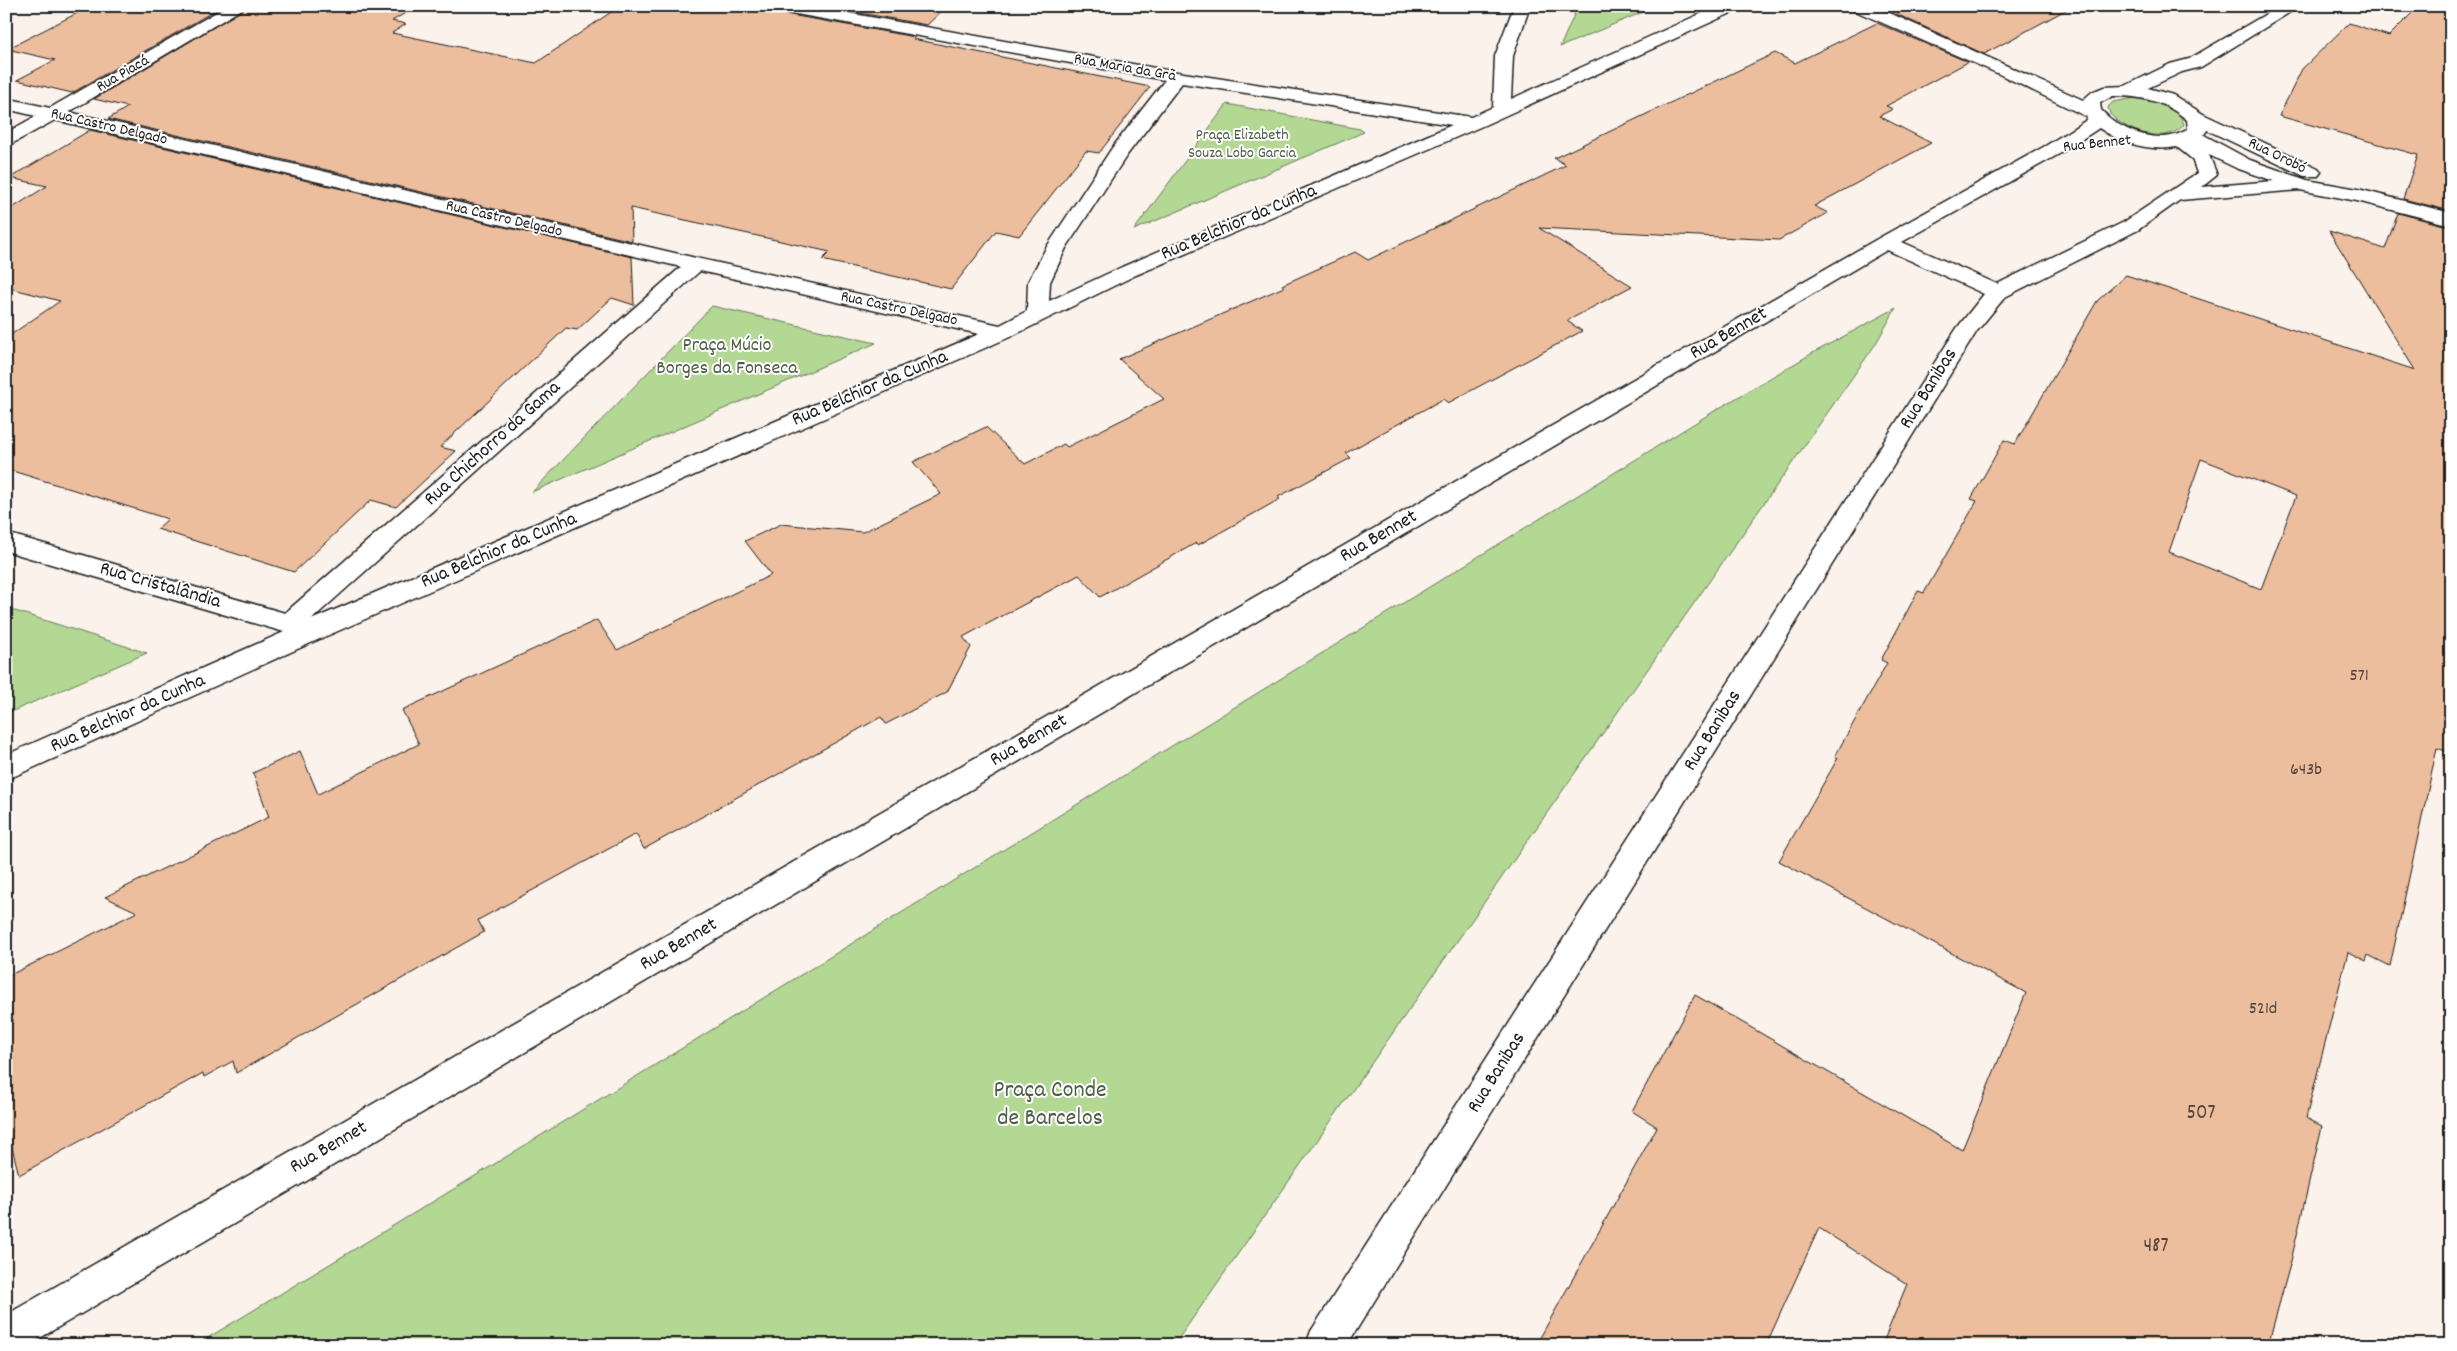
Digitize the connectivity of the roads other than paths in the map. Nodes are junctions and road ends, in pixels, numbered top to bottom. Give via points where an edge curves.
1 (239, 6) edge
2 (779, 6) edge
3 (1522, 6) edge
4 (1732, 6) edge
5 (1859, 6) edge
6 (2292, 6) edge
7 (2195, 63) junction
8 (2005, 70) junction
9 (1177, 77) junction
10 (2119, 91) junction
11 (6, 103) edge
12 (2177, 104) junction
13 (1502, 110) junction
14 (54, 114) junction
15 (2094, 115) junction
16 (1473, 123) junction
17 (2190, 132) junction
18 (2140, 139) junction
19 (6, 141) edge
20 (2054, 149) junction
21 (2304, 185) junction
22 (2174, 195) junction
23 (2358, 195) junction
24 (2451, 220) edge
25 (1886, 242) junction
26 (696, 264) junction
27 (1997, 292) junction
28 (1038, 314) junction
29 (1002, 332) junction
30 (6, 542) edge
31 (302, 628) junction
32 (6, 768) edge
33 (6, 1336) edge
34 (1325, 1345) edge

1 - 14 street, Rua Piacá
2 - 9 street, Rua Maria da Grã
3 - 13 street via 1502,57
4 - 13 street, Rua Belchior da Cunha
5 - 8 street
6 - 7 street
7 - 10 street
7 - 12 street
8 - 10 street via 2055,85
8 - 15 street
9 - 16 street, Rua Maria da Grã
9 - 28 street via 1119,152 1056,248 1039,282
10 - 12 street via 2162,97
10 - 15 street, Rua Bennet via 2098,96 2091,102
11 - 14 street, Rua Castro Delgado
12 - 17 street
13 - 16 street, Rua Belchior da Cunha
14 - 19 street, Rua Piacá
14 - 26 street, Rua Castro Delgado
15 - 18 street via 2107,127
15 - 20 street, Rua Bennet via 2093,124
16 - 28 street, Rua Belchior da Cunha via 1129,270
17 - 18 street via 2161,142
17 - 21 street, Rua Orobó via 2214,150 2243,164
17 - 22 street, Rua Banibas via 2203,157 2207,175
17 - 23 street, Rua Orobó
18 - 20 street, Rua Bennet
20 - 25 street, Rua Bennet
21 - 22 street
21 - 23 street, Rua Orobó
22 - 27 street, Rua Banibas via 2131,226
23 - 24 street, Rua Orobó
25 - 27 street
25 - 33 street, Rua Bennet
26 - 29 street, Rua Castro Delgado
26 - 31 street, Rua Chichorro da Gama
27 - 34 street, Rua Banibas via 1968,328
28 - 29 street, Rua Belchior da Cunha
29 - 31 street, Rua Belchior da Cunha
30 - 31 street, Rua Cristalândia
31 - 32 street, Rua Belchior da Cunha

